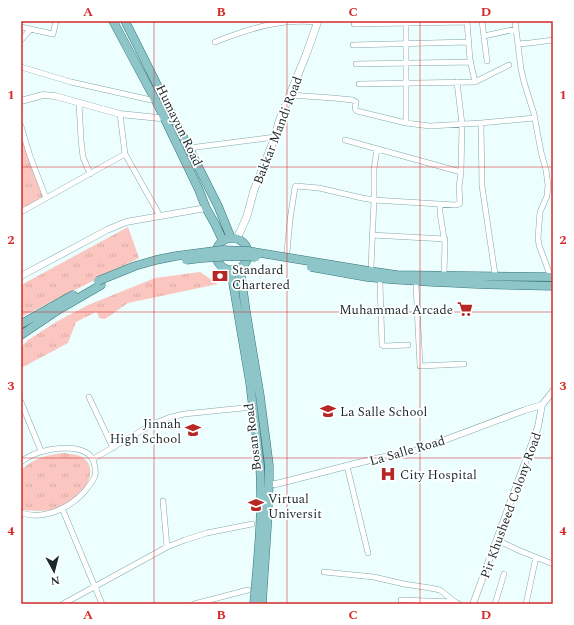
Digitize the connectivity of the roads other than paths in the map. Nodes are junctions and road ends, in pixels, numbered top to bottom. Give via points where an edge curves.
1 (56, 21) edge
2 (113, 21) edge
3 (125, 21) edge
4 (467, 21) edge
5 (482, 21) edge
6 (515, 21) edge
7 (275, 22) edge
8 (317, 22) edge
9 (406, 22) edge
10 (354, 24) dead end
11 (21, 27) edge
12 (30, 29) junction
13 (516, 29) junction
14 (484, 36) junction
15 (21, 40) edge
16 (553, 40) edge
17 (215, 42) dead end
18 (468, 42) junction
19 (406, 44) junction
20 (518, 44) junction
21 (353, 45) dead end
22 (487, 61) dead end
23 (470, 62) junction
24 (406, 63) junction
25 (356, 64) dead end
26 (509, 65) dead end
27 (21, 67) edge
28 (145, 81) junction
29 (457, 82) junction
30 (475, 82) junction
31 (406, 83) junction
32 (359, 84) dead end
33 (290, 95) junction
34 (151, 100) junction
35 (21, 101) edge
36 (79, 103) junction
37 (120, 114) junction
38 (159, 118) junction
39 (534, 118) junction
40 (406, 123) junction
41 (481, 123) junction
42 (462, 124) junction
43 (21, 126) edge
44 (275, 137) junction
45 (23, 139) edge
46 (345, 140) dead end
47 (189, 148) junction
48 (377, 149) junction
49 (126, 154) junction
50 (462, 172) junction
51 (90, 174) junction
52 (46, 198) junction
53 (374, 200) junction
54 (440, 204) junction
55 (206, 208) junction
56 (21, 212) edge
57 (160, 216) junction
58 (372, 235) junction
59 (233, 238) junction
60 (445, 239) junction
61 (223, 241) junction
62 (287, 252) dead end
63 (240, 268) junction
64 (371, 268) dead end
65 (230, 270) junction
66 (444, 273) dead end
67 (495, 274) dead end
68 (21, 276) edge
69 (552, 276) edge
70 (99, 283) junction
71 (380, 283) dead end
72 (416, 285) dead end
73 (553, 286) edge
74 (21, 324) edge
75 (21, 335) edge
76 (408, 345) dead end
77 (464, 364) dead end
78 (552, 392) edge
79 (89, 397) dead end
80 (21, 402) edge
81 (542, 406) junction
82 (253, 407) junction
83 (113, 448) junction
84 (41, 451) junction
85 (94, 459) junction
86 (21, 462) edge
87 (347, 466) junction
88 (269, 484) junction
89 (163, 501) dead end
90 (62, 508) junction
91 (21, 513) edge
92 (252, 524) dead end
93 (497, 540) junction
94 (167, 547) junction
95 (368, 553) dead end
96 (536, 557) junction
97 (553, 564) edge
98 (324, 572) dead end
99 (504, 574) dead end
100 (95, 587) junction
101 (248, 590) dead end
102 (401, 600) dead end
103 (457, 603) edge
104 (63, 604) edge
105 (102, 604) edge
106 (194, 604) edge
107 (254, 604) edge
108 (262, 604) edge
109 (473, 604) edge
110 (495, 604) edge
111 (526, 604) edge

1 - 12 street via 53,34
2 - 28 main road, Humayun Road
3 - 47 main road, Humayun Road
4 - 9 street
4 - 18 street
5 - 14 street
6 - 13 street
7 - 8 street
7 - 17 street
8 - 33 main road, Bakkar Mandi Road
9 - 10 street
9 - 19 street
11 - 12 street
12 - 15 street
13 - 14 street
13 - 20 street
14 - 22 street
16 - 20 street
18 - 19 street
18 - 23 street
19 - 21 street
19 - 24 street
20 - 39 street via 524,82
23 - 24 street
23 - 30 street
24 - 25 street
24 - 31 street
26 - 30 street
27 - 34 street via 71,82
28 - 34 main road
28 - 55 main road, Humayun Road
29 - 30 street
29 - 31 street
29 - 42 street
31 - 32 street
31 - 40 street
33 - 40 street via 354,100 357,111
33 - 44 main road, Bakkar Mandi Road
34 - 38 main road
35 - 36 street via 43,95
36 - 37 street
36 - 51 street via 83,157
37 - 38 street
37 - 49 street
38 - 55 main road
39 - 41 street
39 - 69 street via 548,185 540,212 538,238
40 - 42 street via 430,126
41 - 42 street
41 - 67 street via 482,186
42 - 50 street
43 - 45 street
44 - 47 street
44 - 59 main road, Bakkar Mandi Road via 254,190 247,216 240,232
45 - 52 street
46 - 48 street
47 - 59 main road, Humayun Road
48 - 50 street
48 - 53 street
49 - 51 street
49 - 57 street
50 - 54 street via 459,187 460,203
51 - 52 street
52 - 56 street
53 - 54 street
53 - 58 street
53 - 62 street via 319,188 296,186
54 - 60 street
55 - 57 street
55 - 61 main road, Humayun Road
57 - 68 street via 126,222 107,230
58 - 60 street
58 - 64 street
59 - 61 main road
59 - 63 main road via 243,243 248,250 247,259
60 - 66 street
61 - 65 main road via 217,247 217,261 224,269
63 - 65 main road
63 - 88 main road, Bosan Road via 262,411
65 - 82 main road, Bosan Road
69 - 70 main road, bridge via 396,275 262,253 222,250 156,260 135,266
70 - 73 main road, bridge via 157,264 199,258 248,256 367,278
70 - 74 main road
70 - 75 main road
71 - 76 street via 382,345
72 - 77 street via 420,366
78 - 81 street
79 - 83 street
80 - 84 street
81 - 87 street, La Salle Road via 418,450
81 - 93 street, Pir Khusheed Colony Road via 538,427
82 - 83 street via 168,418
82 - 107 main road, Bosan Road via 261,477 260,532
83 - 85 street
84 - 85 street via 77,449
84 - 86 street
85 - 90 street via 95,474 90,484 82,494
87 - 88 street, La Salle Road
87 - 95 street
88 - 108 main road, Bosan Road
89 - 94 street
90 - 91 street via 36,516
90 - 100 street
92 - 94 street via 208,533
93 - 96 street
93 - 109 street, Pir Khusheed Colony Road
94 - 100 street
96 - 97 street
96 - 111 street
98 - 103 street via 374,577 440,590
99 - 110 street
100 - 104 street
100 - 105 street
101 - 106 street
102 - 103 street

